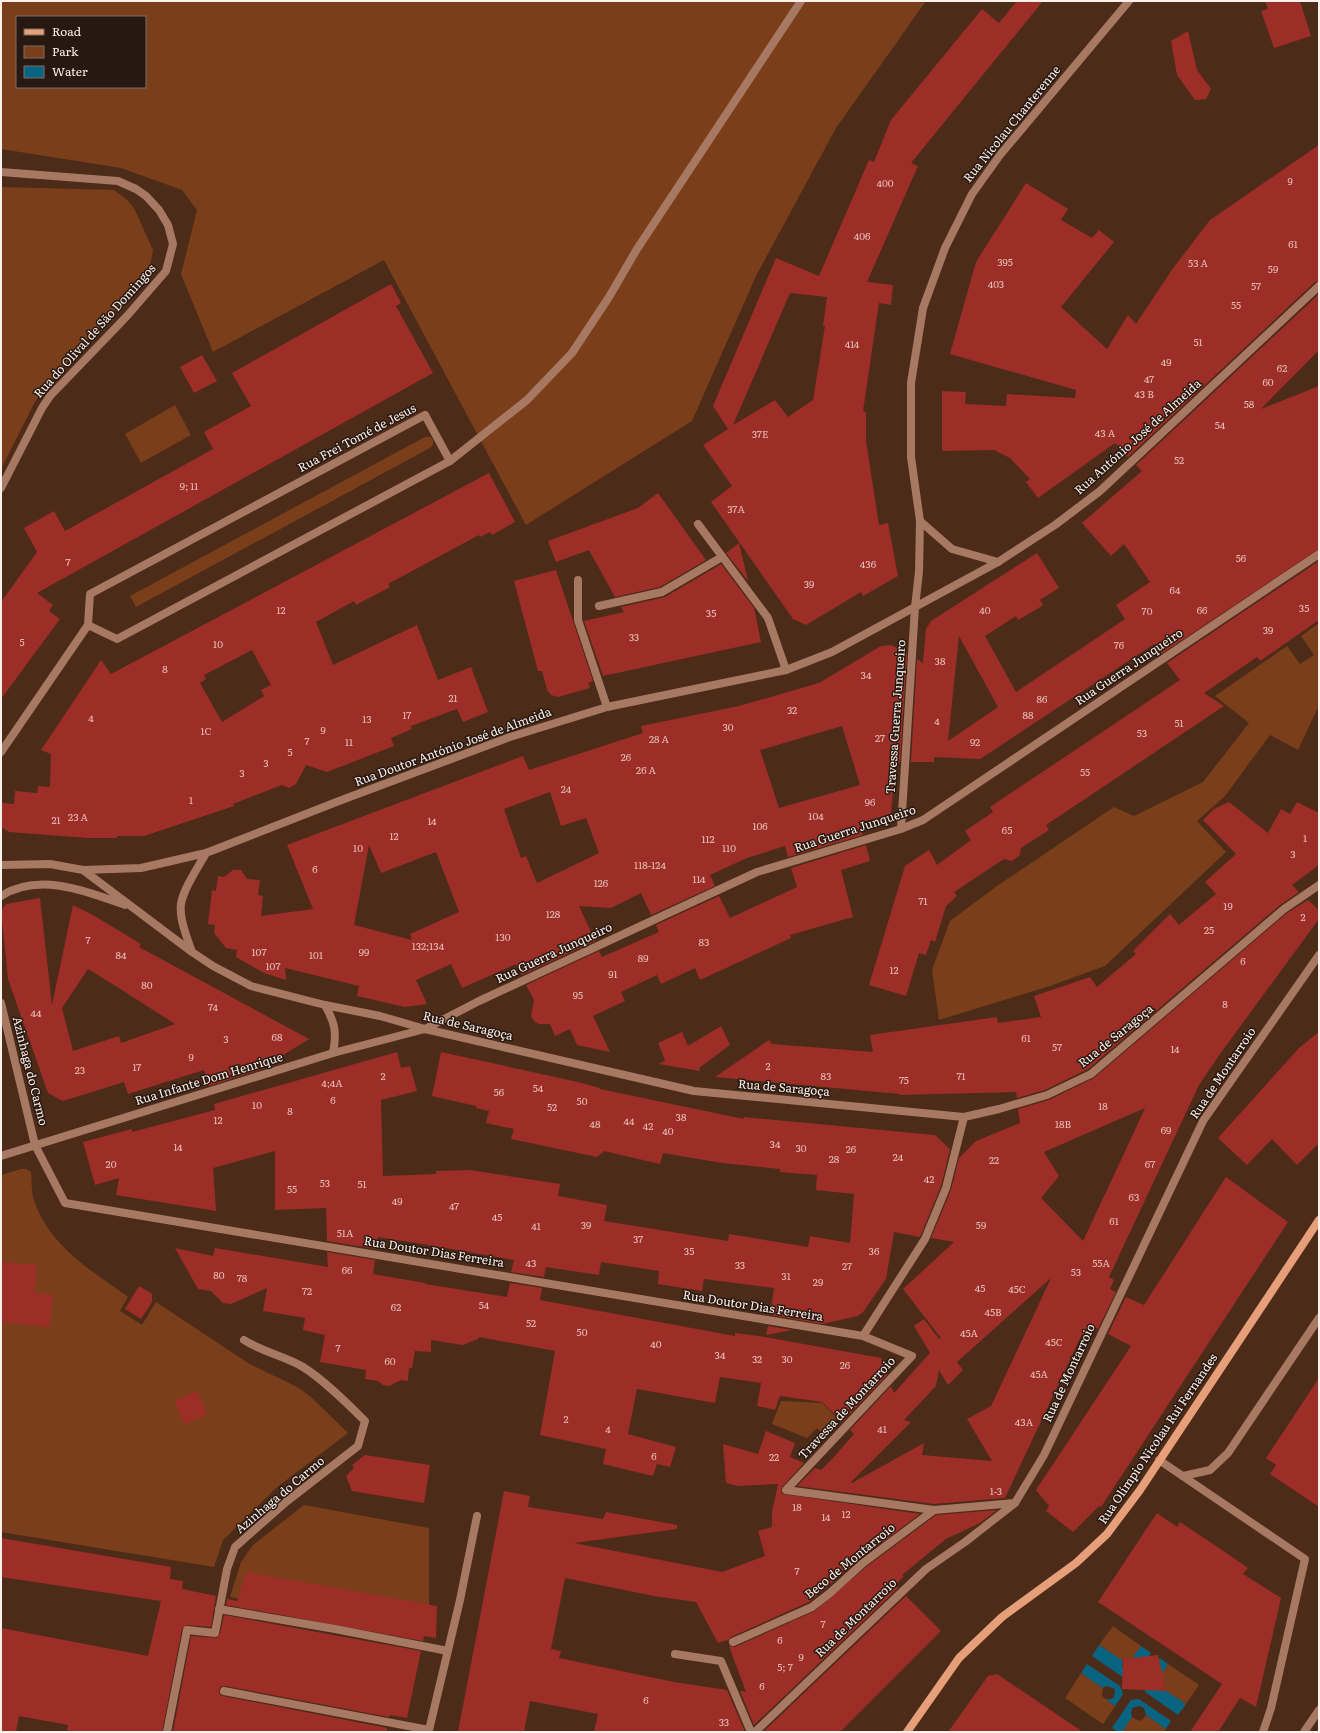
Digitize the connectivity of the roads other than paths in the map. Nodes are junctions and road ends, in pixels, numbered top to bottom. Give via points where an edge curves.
1 (801, 1) edge
2 (1129, 1) edge
3 (1, 172) edge
4 (1319, 286) edge
5 (450, 461) junction
6 (1, 488) edge
7 (920, 521) junction
8 (698, 524) dead end
9 (1319, 554) edge
10 (722, 557) junction
11 (998, 562) junction
12 (578, 580) dead end
13 (599, 606) dead end
14 (915, 608) junction
15 (88, 625) junction
16 (786, 670) junction
17 (608, 707) junction
18 (1, 752) edge
19 (901, 829) junction
20 (206, 853) junction
21 (1, 865) edge
22 (83, 870) junction
23 (1319, 885) edge
24 (1, 896) edge
25 (131, 907) junction
26 (192, 952) junction
27 (1319, 955) edge
28 (1, 1003) edge
29 (325, 1005) junction
30 (426, 1029) junction
31 (333, 1053) junction
32 (964, 1117) junction
33 (35, 1146) junction
34 (1, 1156) edge
35 (1319, 1220) edge
36 (1319, 1318) edge
37 (863, 1336) junction
38 (244, 1340) dead end
39 (1159, 1460) junction
40 (1183, 1476) junction
41 (1015, 1503) junction
42 (934, 1510) junction
43 (477, 1516) dead end
44 (219, 1609) junction
45 (733, 1642) dead end
46 (448, 1651) junction
47 (675, 1654) dead end
48 (224, 1691) dead end
49 (1319, 1710) edge
50 (167, 1732) edge
51 (751, 1732) edge
52 (755, 1732) edge
53 (907, 1732) edge
54 (1263, 1732) edge
55 (1304, 1732) edge

1 - 5 street via 637,249 572,353 527,400
2 - 7 street, Rua Nicolau Chanterenne via 1000,155 972,194 945,248 923,308 911,383 911,457
3 - 6 street, Rua do Olival de São Domingos via 124,183 146,196 159,210 168,225 173,244 166,271 127,316 50,396
4 - 11 street, Rua António José de Almeida via 1100,491 1055,525
5 - 15 street via 118,639
5 - 15 street, Rua Frei Tomé de Jesus via 425,415 90,594
7 - 11 street via 952,549
7 - 14 street, Rua Nicolau Chanterenne
8 - 10 street
9 - 19 street, Rua Guerra Junqueiro via 923,820
10 - 13 street via 662,592
10 - 16 street via 768,618
11 - 14 street, Rua António José de Almeida
12 - 17 street via 578,620
14 - 16 street, Rua Doutor António José de Almeida via 832,652
14 - 19 street, Travessa Guerra Junqueiro
15 - 18 street
16 - 17 street, Rua Doutor António José de Almeida
17 - 20 street, Rua Doutor António José de Almeida via 510,737
19 - 30 street, Rua Guerra Junqueiro via 757,872 479,1001
20 - 22 street, Rua Doutor António José de Almeida via 141,868
20 - 26 street via 181,904 184,927
21 - 22 street, Rua Doutor António José de Almeida via 50,864
22 - 25 street, Rua de Saragoça
23 - 32 street, Rua de Saragoça via 1284,909 1091,1074 1047,1095
24 - 25 street via 13,888 48,883 86,891
25 - 26 street, Rua de Saragoça
26 - 29 street, Rua de Saragoça via 251,986
27 - 41 street, Rua de Montarroio via 1203,1121 1044,1455
28 - 33 street, Azinhaga do Carmo
29 - 30 street, Rua de Saragoça via 380,1016
29 - 31 street via 333,1020 336,1036
30 - 31 street, Rua Infante Dom Henrique
30 - 32 street, Rua de Saragoça via 694,1091
31 - 33 street, Rua Infante Dom Henrique
32 - 37 street via 946,1188 925,1239
33 - 34 street, Rua Infante Dom Henrique
33 - 37 street, Rua Doutor Dias Ferreira via 65,1203
35 - 39 main road, Rua Olímpio Nicolau Rui Fernandes
36 - 40 street via 1228,1453 1210,1470
37 - 42 street, Travessa de Montarroio via 912,1356 786,1490
38 - 44 street, Azinhaga do Carmo via 256,1348 302,1367 345,1401 365,1421 358,1446 286,1502 235,1548 227,1569
39 - 40 street
39 - 53 main road, Rua Olímpio Nicolau Rui Fernandes via 1107,1534 1076,1563 1002,1617 958,1658
40 - 54 street via 1305,1559 1271,1708
41 - 42 street, Travessa de Montarroio
41 - 52 street, Rua de Montarroio via 965,1542 926,1568
42 - 45 street, Beco de Montarroio via 863,1563 812,1608
43 - 46 street
44 - 46 street
44 - 50 street, Azinhaga do Carmo via 215,1633 187,1630 180,1683
46 - 48 street via 429,1730
47 - 51 street via 721,1661
49 - 55 street

